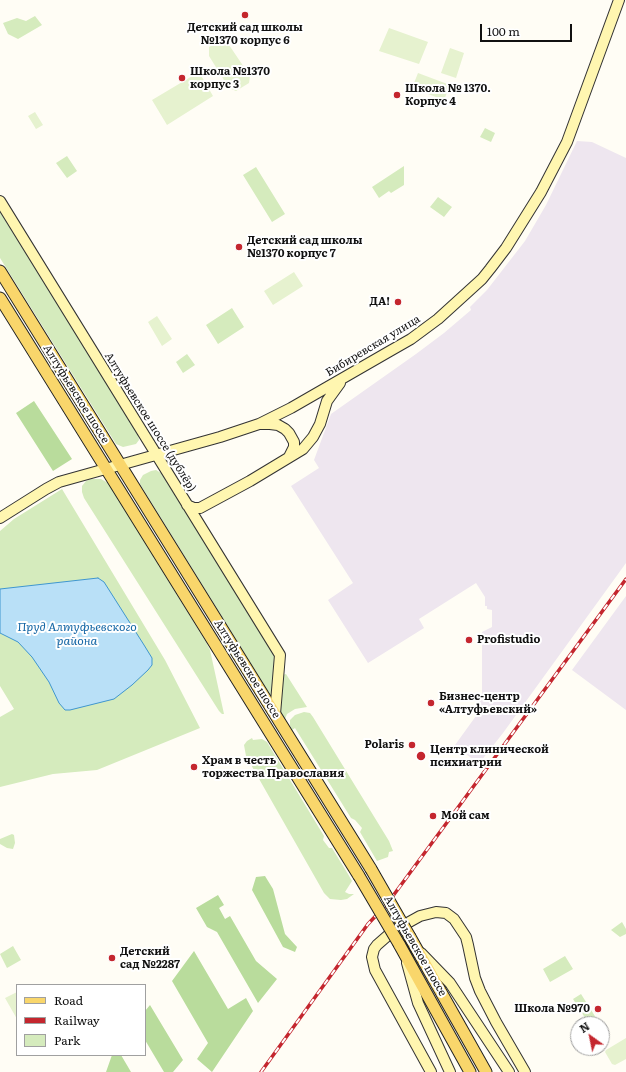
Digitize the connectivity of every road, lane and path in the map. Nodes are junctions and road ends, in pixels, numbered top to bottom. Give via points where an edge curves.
1 (619, 0) edge
2 (0, 201) edge
3 (0, 271) edge
4 (0, 298) edge
5 (344, 378) junction
6 (259, 424) junction
7 (156, 455) junction
8 (288, 459) junction
9 (121, 465) junction
10 (106, 469) junction
11 (213, 502) junction
12 (187, 505) junction
13 (1, 517) edge
14 (200, 528) junction
15 (275, 714) junction
16 (412, 940) junction
17 (401, 948) junction
18 (431, 1072) edge
19 (450, 1072) edge
20 (470, 1072) edge
21 (486, 1072) edge
22 (509, 1072) edge
23 (524, 1072) edge

1 - 5 main road, Бибиревская улица via 567,142 541,192 506,248 482,279 438,319 411,339
2 - 7 main road, Алтуфьевское шоссе (дублёр)
3 - 9 main road, Алтуфьевское шоссе
4 - 10 main road, Алтуфьевское шоссе
5 - 6 main road, Бибиревская улица
5 - 8 main road via 327,401 313,437 303,449
6 - 7 main road, Бибиревская улица
6 - 8 main road via 278,425 289,432 294,447
7 - 9 main road, Бибиревская улица
7 - 12 main road, Алтуфьевское шоссе (дублёр)
8 - 11 main road
9 - 10 main road, Бибиревская улица
9 - 15 main road, Алтуфьевское шоссе
10 - 13 main road, Бибиревская улица via 53,485
10 - 17 main road, Алтуфьевское шоссе, bridge
11 - 12 main road via 200,508
11 - 14 main road via 203,512
12 - 14 main road, Алтуфьевское шоссе (дублёр)
14 - 15 main road, Алтуфьевское шоссе (дублёр) via 280,655
15 - 16 main road, Алтуфьевское шоссе, bridge
16 - 21 main road, Алтуфьевское шоссе
16 - 22 main road via 450,983
17 - 19 main road via 418,1003
17 - 20 main road, Алтуфьевское шоссе
18 - 23 main road via 375,970 372,957 374,949 386,936 420,916 441,912 454,918 468,942 480,992

